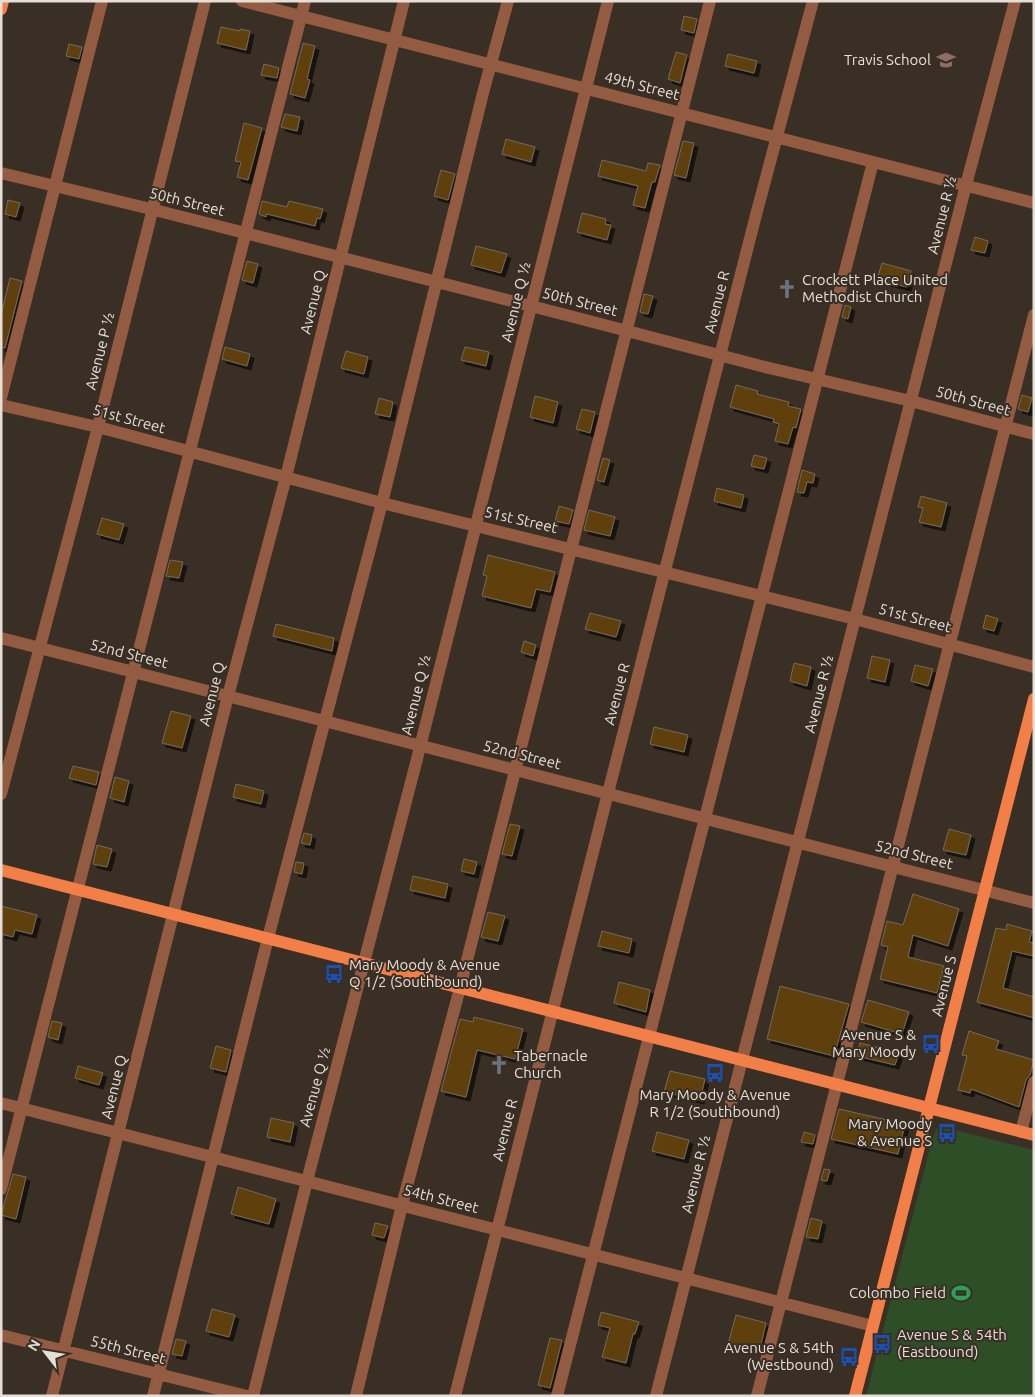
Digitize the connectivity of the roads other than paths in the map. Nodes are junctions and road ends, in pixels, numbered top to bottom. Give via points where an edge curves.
1 (3, 1) edge
2 (102, 1) edge
3 (205, 1) edge
4 (242, 1) edge
5 (305, 1) edge
6 (404, 1) edge
7 (508, 1) edge
8 (608, 1) edge
9 (710, 1) edge
10 (813, 1) edge
11 (1015, 1) edge
12 (1, 9) edge
13 (301, 16) junction
14 (394, 40) junction
15 (490, 65) junction
16 (586, 89) junction
17 (680, 113) junction
18 (777, 137) junction
19 (872, 162) junction
20 (1, 173) edge
21 (966, 185) junction
22 (55, 186) junction
23 (1034, 203) edge
24 (152, 209) junction
25 (246, 234) junction
26 (341, 258) junction
27 (436, 282) junction
28 (531, 306) junction
29 (1034, 315) edge
30 (626, 330) junction
31 (720, 356) junction
32 (817, 379) junction
33 (1, 398) edge
34 (911, 401) junction
35 (1, 405) edge
36 (98, 427) junction
37 (1006, 427) junction
38 (1034, 434) edge
39 (190, 452) junction
40 (286, 477) junction
41 (382, 503) junction
42 (475, 526) junction
43 (570, 549) junction
44 (665, 572) junction
45 (761, 595) junction
46 (855, 619) junction
47 (1, 638) edge
48 (950, 644) junction
49 (40, 648) junction
50 (1034, 667) edge
51 (134, 672) junction
52 (228, 696) junction
53 (1034, 699) edge
54 (325, 721) junction
55 (421, 746) junction
56 (515, 770) junction
57 (608, 793) junction
58 (1, 794) edge
59 (704, 818) junction
60 (797, 842) junction
61 (892, 866) junction
62 (1, 870) edge
63 (78, 889) junction
64 (985, 890) junction
65 (1034, 903) edge
66 (174, 914) junction
67 (268, 938) junction
68 (365, 963) junction
69 (460, 988) junction
70 (553, 1011) junction
71 (649, 1036) junction
72 (742, 1060) junction
73 (1034, 1082) edge
74 (836, 1084) junction
75 (1, 1103) edge
76 (22, 1108) junction
77 (930, 1108) junction
78 (1021, 1132) junction
79 (119, 1133) junction
80 (1034, 1135) edge
81 (214, 1157) junction
82 (307, 1181) junction
83 (1, 1189) edge
84 (402, 1205) junction
85 (496, 1230) junction
86 (593, 1254) junction
87 (686, 1278) junction
88 (781, 1302) junction
89 (873, 1326) junction
90 (1, 1335) edge
91 (64, 1351) junction
92 (158, 1374) junction
93 (52, 1396) edge
94 (153, 1396) edge
95 (247, 1396) edge
96 (253, 1396) edge
97 (356, 1396) edge
98 (455, 1396) edge
99 (557, 1396) edge
100 (656, 1396) edge
101 (757, 1396) edge
102 (855, 1396) edge

1 - 12 main road
2 - 22 street
3 - 24 street, Avenue P ½
4 - 13 street, 49th Street
5 - 13 street
6 - 14 street, Avenue Q
7 - 15 street
8 - 16 street, Avenue Q ½
9 - 17 street
10 - 18 street, Avenue R
11 - 21 street, Avenue R ½
13 - 14 street, 49th Street
13 - 25 street
14 - 15 street, 49th Street
14 - 26 street, Avenue Q
15 - 16 street, 49th Street
15 - 27 street
16 - 17 street, 49th Street
16 - 28 street, Avenue Q ½
17 - 18 street, 49th Street
17 - 30 street
18 - 19 street, 49th Street
18 - 31 street, Avenue R
19 - 21 street, 49th Street
19 - 32 street
20 - 22 street, 50th Street
21 - 23 street, 49th Street
21 - 34 street, Avenue R ½
22 - 24 street, 50th Street
22 - 33 street
24 - 25 street, 50th Street
24 - 36 street, Avenue P ½
25 - 26 street, 50th Street
25 - 39 street
26 - 27 street, 50th Street
26 - 40 street, Avenue Q
27 - 28 street, 50th Street
27 - 41 street
28 - 30 street, 50th Street
28 - 42 street, Avenue Q ½
29 - 37 street
30 - 31 street, 50th Street
30 - 43 street
31 - 32 street, 50th Street
31 - 44 street, Avenue R
32 - 34 street, 50th Street
32 - 45 street
34 - 37 street, 50th Street
34 - 46 street, Avenue R ½
35 - 36 street, 51st Street
36 - 39 street, 51st Street
36 - 49 street, Avenue P ½
37 - 38 street, 50th Street
37 - 48 street
39 - 40 street, 51st Street
39 - 51 street
40 - 41 street, 51st Street
40 - 52 street, Avenue Q
41 - 42 street, 51st Street
41 - 54 street
42 - 43 street, 51st Street
42 - 55 street, Avenue Q ½
43 - 44 street, 51st Street
43 - 56 street
44 - 45 street, 51st Street
44 - 57 street, Avenue R
45 - 46 street, 51st Street
45 - 59 street
46 - 48 street, 51st Street
46 - 60 street, Avenue R ½
47 - 49 street, 52nd Street
48 - 50 street, 51st Street
48 - 61 street
49 - 51 street, 52nd Street
49 - 58 street, Avenue P ½
51 - 52 street, 52nd Street
51 - 63 street
52 - 54 street, 52nd Street
52 - 66 street, Avenue Q
53 - 64 main road, Avenue S
54 - 55 street, 52nd Street
54 - 67 street
55 - 56 street, 52nd Street
55 - 68 street, Avenue Q ½
56 - 57 street, 52nd Street
56 - 69 street
57 - 59 street, 52nd Street
57 - 70 street, Avenue R
59 - 60 street, 52nd Street
59 - 71 street
60 - 61 street, 52nd Street
60 - 72 street, Avenue R ½
61 - 64 street, 52nd Street
61 - 74 street
62 - 63 main road
63 - 66 main road
63 - 76 street
64 - 65 street, 52nd Street
64 - 77 main road, Avenue S
66 - 67 main road
66 - 79 street, Avenue Q
67 - 68 main road
67 - 81 street
68 - 69 main road
68 - 82 street, Avenue Q ½
69 - 70 main road
69 - 84 street
70 - 71 main road
70 - 85 street, Avenue R
71 - 72 main road
71 - 86 street
72 - 74 main road
72 - 87 street, Avenue R ½
73 - 78 street
74 - 77 main road
74 - 88 street
75 - 76 street, 54th Street
76 - 79 street, 54th Street
76 - 83 street
77 - 78 main road
77 - 89 main road, Avenue S
78 - 80 main road
79 - 81 street, 54th Street
79 - 91 street, Avenue Q
81 - 82 street, 54th Street
81 - 92 street
82 - 84 street, 54th Street
82 - 96 street, Avenue Q ½
84 - 85 street, 54th Street
84 - 97 street
85 - 86 street, 54th Street
85 - 98 street, Avenue R
86 - 87 street, 54th Street
86 - 99 street
87 - 88 street, 54th Street
87 - 100 street, Avenue R ½
88 - 89 street, 54th Street
88 - 101 street
89 - 102 main road, Avenue S
90 - 91 street, 55th Street
91 - 92 street, 55th Street
91 - 93 street, Avenue Q
92 - 94 street
92 - 95 street, 55th Street

